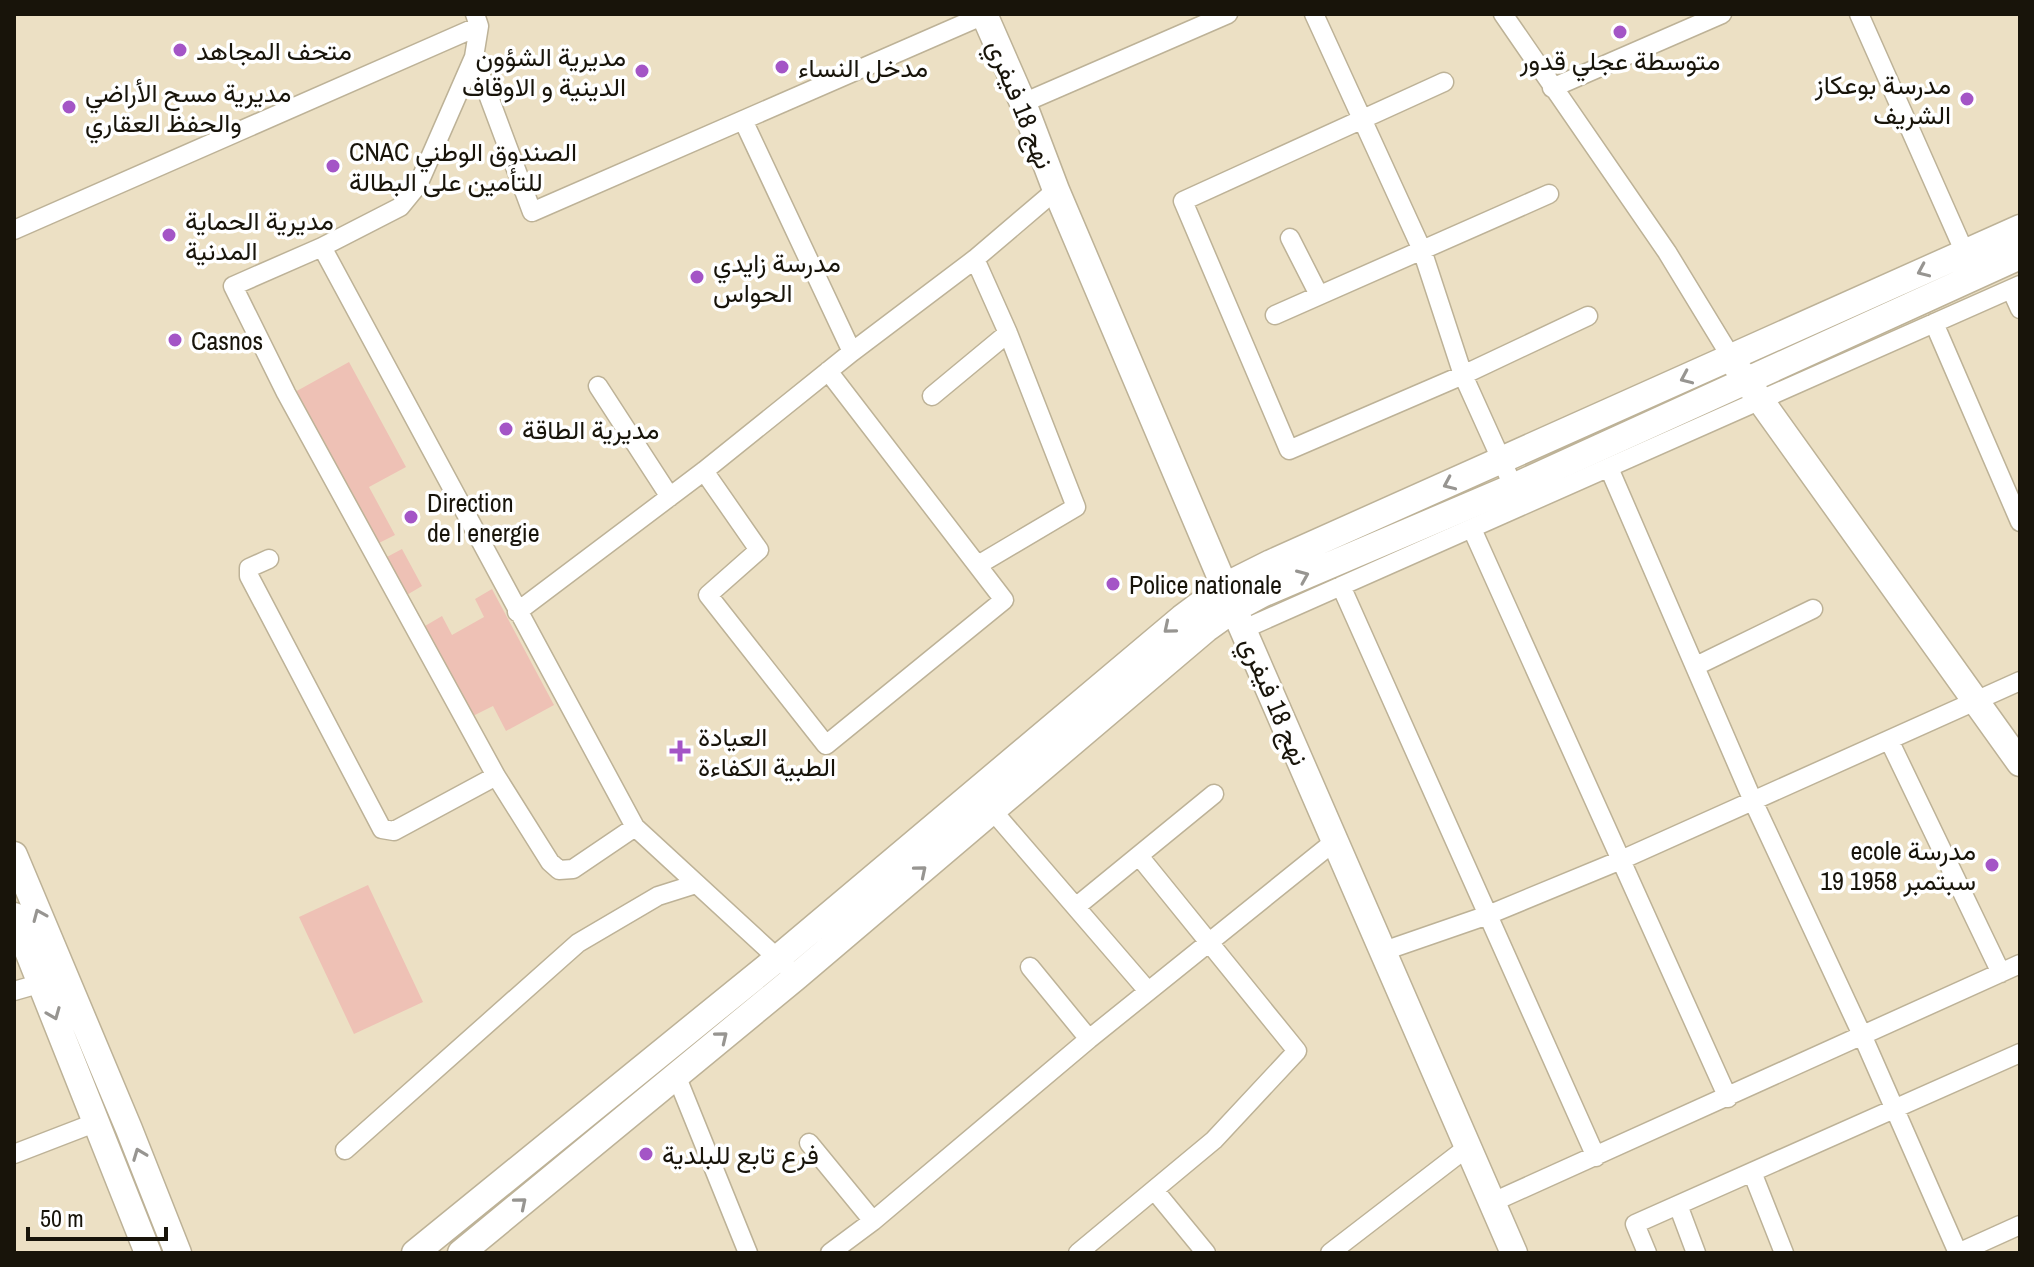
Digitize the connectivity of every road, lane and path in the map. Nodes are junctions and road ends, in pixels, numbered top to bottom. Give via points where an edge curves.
1 (984, 14) edge
2 (1228, 14) edge
3 (1314, 14) edge
4 (1503, 14) edge
5 (1722, 14) edge
6 (1859, 14) edge
7 (477, 20) edge
8 (474, 57) junction
9 (1444, 82) dead end
10 (1552, 88) junction
11 (1023, 103) junction
12 (743, 120) junction
13 (1362, 120) junction
14 (1056, 190) junction
15 (1549, 194) dead end
16 (2020, 228) edge
17 (14, 230) edge
18 (1290, 238) dead end
19 (322, 247) junction
20 (1422, 250) junction
21 (1965, 253) junction
22 (2020, 256) edge
23 (975, 259) junction
24 (2016, 287) edge
25 (1319, 295) junction
26 (2020, 309) edge
27 (1275, 315) dead end
28 (1588, 316) dead end
29 (1934, 323) junction
30 (1008, 333) junction
31 (852, 352) junction
32 (1731, 357) junction
33 (828, 371) junction
34 (1463, 375) junction
35 (598, 386) dead end
36 (1753, 392) junction
37 (932, 396) dead end
38 (1501, 461) junction
39 (1609, 468) junction
40 (704, 471) junction
41 (670, 497) junction
42 (1518, 497) junction
43 (2020, 522) edge
44 (1472, 529) junction
45 (269, 559) dead end
46 (978, 565) junction
47 (1341, 586) junction
48 (1234, 608) junction
49 (1813, 609) dead end
50 (517, 612) junction
51 (1696, 666) junction
52 (2020, 681) edge
53 (1975, 702) junction
54 (1889, 740) junction
55 (2020, 763) edge
56 (496, 776) junction
57 (1214, 794) dead end
58 (1753, 801) junction
59 (992, 810) junction
60 (635, 827) junction
61 (1335, 841) junction
62 (14, 855) edge
63 (1139, 856) junction
64 (1621, 860) junction
65 (696, 884) junction
66 (1077, 906) junction
67 (1488, 915) junction
68 (14, 916) edge
69 (1211, 943) junction
70 (1381, 952) junction
71 (2020, 964) edge
72 (1030, 967) dead end
73 (787, 968) junction
74 (2001, 973) junction
75 (42, 983) junction
76 (14, 991) edge
77 (1148, 991) junction
78 (1863, 1037) junction
79 (1089, 1039) junction
80 (2020, 1053) edge
81 (676, 1075) junction
82 (1728, 1098) junction
83 (1895, 1109) junction
84 (97, 1122) junction
85 (809, 1143) dead end
86 (1469, 1146) junction
87 (345, 1150) dead end
88 (14, 1154) edge
89 (1596, 1157) junction
90 (1752, 1172) junction
91 (1155, 1191) junction
92 (1493, 1202) junction
93 (1678, 1205) junction
94 (873, 1221) junction
95 (2020, 1225) edge
96 (148, 1253) edge
97 (178, 1253) edge
98 (415, 1253) edge
99 (461, 1253) edge
100 (748, 1253) edge
101 (830, 1253) edge
102 (1078, 1253) edge
103 (1206, 1253) edge
104 (1330, 1253) edge
105 (1514, 1253) edge
106 (1647, 1253) edge
107 (1696, 1253) edge
108 (1784, 1253) edge

1 - 11 main road, نهج 18 فيفري
1 - 12 street
2 - 11 street
3 - 13 street
4 - 10 street
5 - 10 street
6 - 21 street
7 - 8 street
7 - 17 street
8 - 12 street via 532,212
8 - 19 street via 410,196 400,207
9 - 13 street
10 - 32 street via 1667,252
11 - 14 main road, نهج 18 فيفري
12 - 31 street
13 - 20 street
13 - 34 street via 1183,201 1289,450
14 - 23 street
14 - 48 main road, نهج 18 فيفري
15 - 20 street
16 - 21 main road
18 - 25 street
19 - 50 street
19 - 56 street via 233,286
20 - 25 street
20 - 34 street
21 -> 32 main road
22 - 36 main road
23 - 30 street
23 - 31 street
24 - 26 street
24 - 29 street
25 - 27 street
28 - 34 street
29 - 36 street
29 - 43 street
30 - 37 street
30 - 46 street via 1076,507
31 - 33 street
32 - 36 main road
32 -> 38 main road
33 - 40 street
33 - 46 street
34 - 38 street
35 - 41 street
36 - 39 street
36 - 42 main road
36 - 53 main road
38 - 42 street
38 -> 48 main road via 1271,563
39 - 42 street
39 - 51 street
40 - 41 street
40 - 46 street via 759,550 708,595 826,745 1004,600
41 - 50 street
42 - 44 street
48 -> 42 main road via 1291,581
44 - 47 street
44 - 64 street
45 - 56 street via 249,568 249,576 382,829 394,831
47 - 48 street
47 - 67 street
48 - 59 main road
48 - 61 main road, نهج 18 فيفري
48 -> 73 main road via 1182,618
49 - 51 street
50 - 60 street
51 - 58 street
52 - 53 street
53 - 54 street
53 - 55 main road
54 - 58 street
54 - 74 street
56 - 60 street via 559,870 573,869
57 - 63 street
58 - 64 street
58 - 78 street
59 - 66 street
73 -> 59 main road
60 - 65 street
61 - 69 street
61 - 70 main road, نهج 18 فيفري
97 -> 62 main road
63 - 66 street
63 - 69 street
64 - 67 street
64 - 82 street
65 - 73 street
65 - 87 street via 658,896 578,943
66 - 77 street
67 - 70 street
67 - 89 street
68 - 75 main road
69 - 77 street
69 - 91 street via 1297,1051 1214,1140
70 - 86 main road, نهج 18 فيفري
71 - 74 street
72 - 79 street
81 -> 73 main road
73 - 98 main road
74 - 78 street
75 - 76 street
75 -> 84 main road
77 - 79 street
78 - 82 street
78 - 83 street
79 - 94 street
80 - 83 street
99 -> 81 main road
81 - 100 street
82 - 89 street
83 - 90 street
83 - 95 street via 1958,1253
84 - 88 street
84 - 96 main road
85 - 94 street
86 - 92 main road, نهج 18 فيفري
86 - 104 street
89 - 92 street
90 - 93 street
90 - 108 street
91 - 102 street
91 - 103 street
92 - 105 main road, نهج 18 فيفري
93 - 106 street via 1635,1224
93 - 107 street
94 - 101 street

